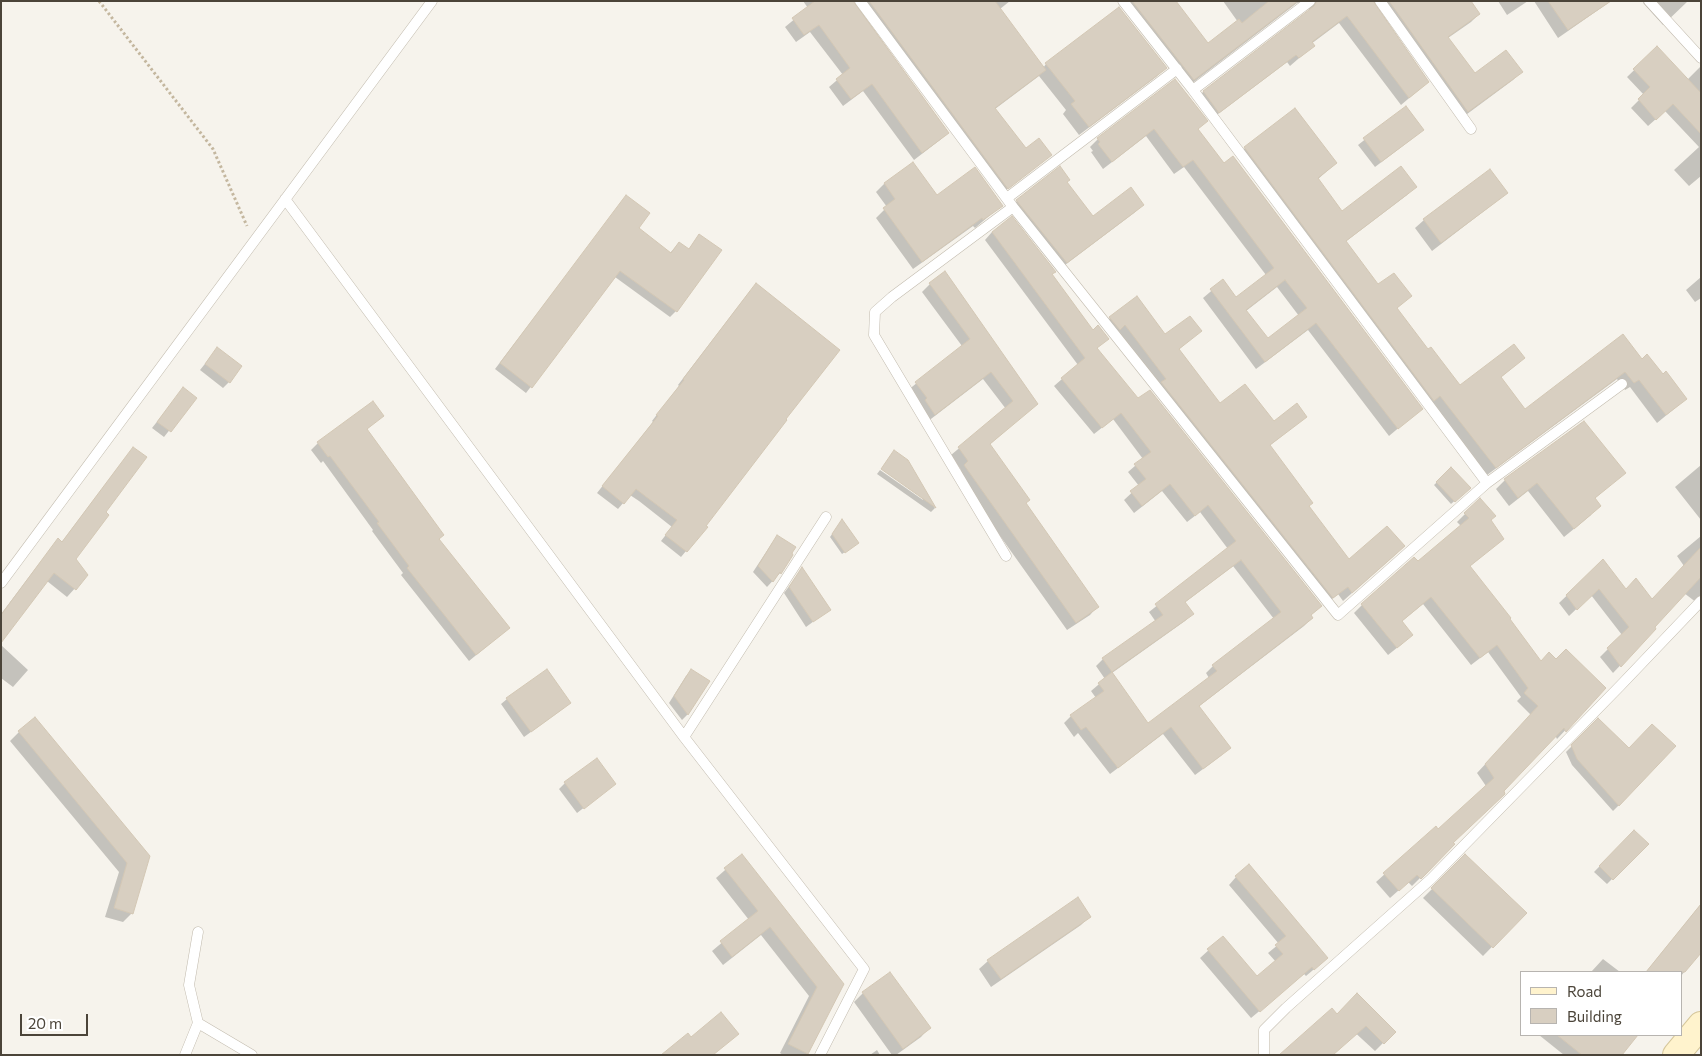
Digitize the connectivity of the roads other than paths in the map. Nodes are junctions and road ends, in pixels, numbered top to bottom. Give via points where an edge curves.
1 (432, 1) edge
2 (860, 1) edge
3 (1123, 1) edge
4 (1310, 1) edge
5 (1380, 1) edge
6 (1649, 1) edge
7 (1701, 58) edge
8 (1177, 69) junction
9 (1193, 90) junction
10 (1470, 129) dead end
11 (1006, 198) junction
12 (285, 199) junction
13 (1013, 207) junction
14 (1622, 384) dead end
15 (1487, 483) junction
16 (826, 517) dead end
17 (1006, 556) dead end
18 (1, 583) edge
19 (1701, 601) edge
20 (684, 737) junction
21 (198, 932) dead end
22 (198, 1024) junction
23 (1701, 1025) edge
24 (185, 1055) edge
25 (252, 1055) edge
26 (820, 1055) edge
27 (1264, 1055) edge
28 (1676, 1055) edge

1 - 12 lane
2 - 11 lane
3 - 8 lane
4 - 9 lane
5 - 10 lane
6 - 7 lane
8 - 9 lane
8 - 11 lane
9 - 15 lane
11 - 13 lane
12 - 18 lane
12 - 20 lane
13 - 15 lane via 1338,614
13 - 17 lane via 875,312 874,335
14 - 15 lane
16 - 20 lane
19 - 27 lane via 1431,879 1264,1030
20 - 26 lane via 864,969
21 - 22 lane via 189,985
22 - 24 lane
22 - 25 lane
23 - 28 street

